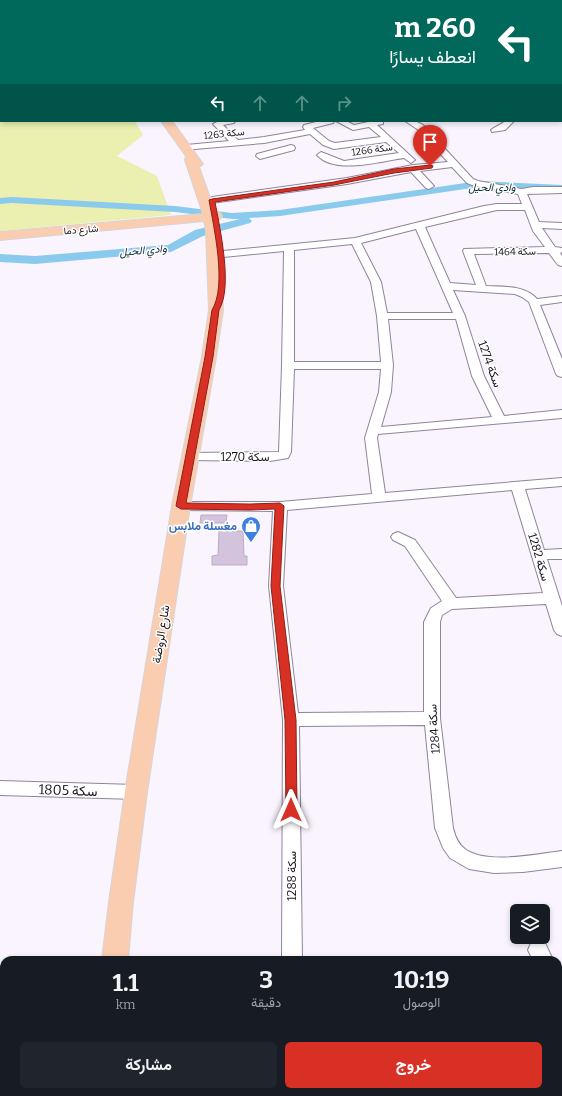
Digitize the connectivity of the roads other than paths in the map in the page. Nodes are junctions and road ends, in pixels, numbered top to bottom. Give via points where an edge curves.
1 (167, 122) edge
2 (226, 122) edge
3 (326, 122) edge
4 (342, 122) edge
5 (379, 122) edge
6 (411, 122) edge
7 (489, 122) edge
8 (509, 122) edge
9 (371, 124) junction
10 (311, 131) junction
11 (276, 138) junction
12 (389, 139) junction
13 (323, 141) junction
14 (236, 143) junction
15 (309, 144) dead end
16 (291, 148) junction
17 (189, 152) junction
18 (299, 154) dead end
19 (321, 155) dead end
20 (406, 155) junction
21 (260, 156) dead end
22 (340, 163) junction
23 (453, 164) junction
24 (416, 168) junction
25 (354, 180) junction
26 (199, 182) junction
27 (429, 186) dead end
28 (561, 189) edge
29 (522, 192) junction
30 (212, 200) junction
31 (529, 207) junction
32 (190, 220) junction
33 (212, 220) junction
34 (419, 225) junction
35 (535, 225) junction
36 (562, 226) edge
37 (0, 236) edge
38 (356, 241) junction
39 (289, 248) junction
40 (557, 250) edge
41 (217, 255) junction
42 (562, 264) edge
43 (448, 286) junction
44 (482, 288) junction
45 (562, 299) edge
46 (534, 302) junction
47 (382, 316) junction
48 (460, 316) junction
49 (387, 365) junction
50 (288, 366) junction
51 (562, 374) edge
52 (562, 414) edge
53 (499, 418) junction
54 (373, 431) junction
55 (190, 457) junction
56 (562, 482) edge
57 (517, 485) junction
58 (379, 498) junction
59 (181, 506) junction
60 (280, 506) junction
61 (398, 538) dead end
62 (562, 554) edge
63 (539, 556) junction
64 (552, 598) junction
65 (452, 604) junction
66 (562, 630) edge
67 (432, 718) junction
68 (291, 720) junction
69 (0, 788) edge
70 (136, 792) junction
71 (562, 859) edge
72 (115, 956) edge
73 (292, 956) edge

1 - 17 main road, شارع الروضة
2 - 14 street via 217,124
3 - 10 street via 307,127
4 - 9 street via 351,127
5 - 9 street
6 - 23 street via 420,127
7 - 8 street via 499,129
9 - 12 street
10 - 11 street, سكة 1263
10 - 13 street
11 - 14 street, سكة 1263
11 - 16 street
12 - 13 street via 339,146
12 - 20 street
13 - 15 street
14 - 17 street, سكة 1263
16 - 18 street
16 - 21 street
17 - 26 main road, شارع الروضة
17 - 30 main road, شارع الروضة via 196,160
19 - 22 street, سكة 1266
20 - 22 street, سكة 1266
20 - 24 street
22 - 25 street, سكة 1266
23 - 24 street
23 - 29 street via 473,183
24 - 25 street
24 - 27 street
25 - 30 street
26 - 32 main road via 197,187 202,207
26 - 33 main road, شارع الروضة
28 - 29 street
29 - 31 street
30 - 33 main road, شارع الروضة
31 - 34 street via 484,209
31 - 35 street
32 - 33 main road via 202,225
32 - 37 main road, شارع دما
33 - 41 main road, شارع الروضة
34 - 38 street
34 - 43 street, سكة 1274
35 - 36 street
35 - 40 street
38 - 39 street
38 - 47 street via 376,282
39 - 41 street
39 - 50 street, سكة 1270
40 - 42 street
40 - 44 street, سكة 1464 via 468,251
41 - 55 main road, شارع الروضة via 216,310
43 - 44 street
43 - 48 street, سكة 1274
44 - 46 street via 524,293
45 - 46 street
46 - 51 street
47 - 48 street
47 - 49 street
48 - 53 street, سكة 1274 via 478,376
49 - 50 street
49 - 54 street via 385,392
50 - 55 street, سكة 1270 via 286,448 283,455
52 - 53 street
53 - 54 street
54 - 58 street via 372,448
55 - 59 main road, شارع الروضة
56 - 57 street
57 - 58 street
57 - 63 street, سكة 1282
58 - 60 street
59 - 60 street
59 - 70 main road, شارع الروضة
60 - 68 street, سكة 1288 via 276,586
61 - 65 street via 410,543
62 - 63 street
63 - 64 street, سكة 1282
64 - 65 street, سكة 1284
64 - 66 street, سكة 1282
65 - 67 street, سكة 1284 via 438,608 433,615
67 - 68 street
67 - 71 street, سكة 1284 via 444,828 449,842 459,855 476,864 494,866
68 - 73 street, سكة 1288
69 - 70 street, سكة 1805
70 - 72 main road, شارع الروضة

